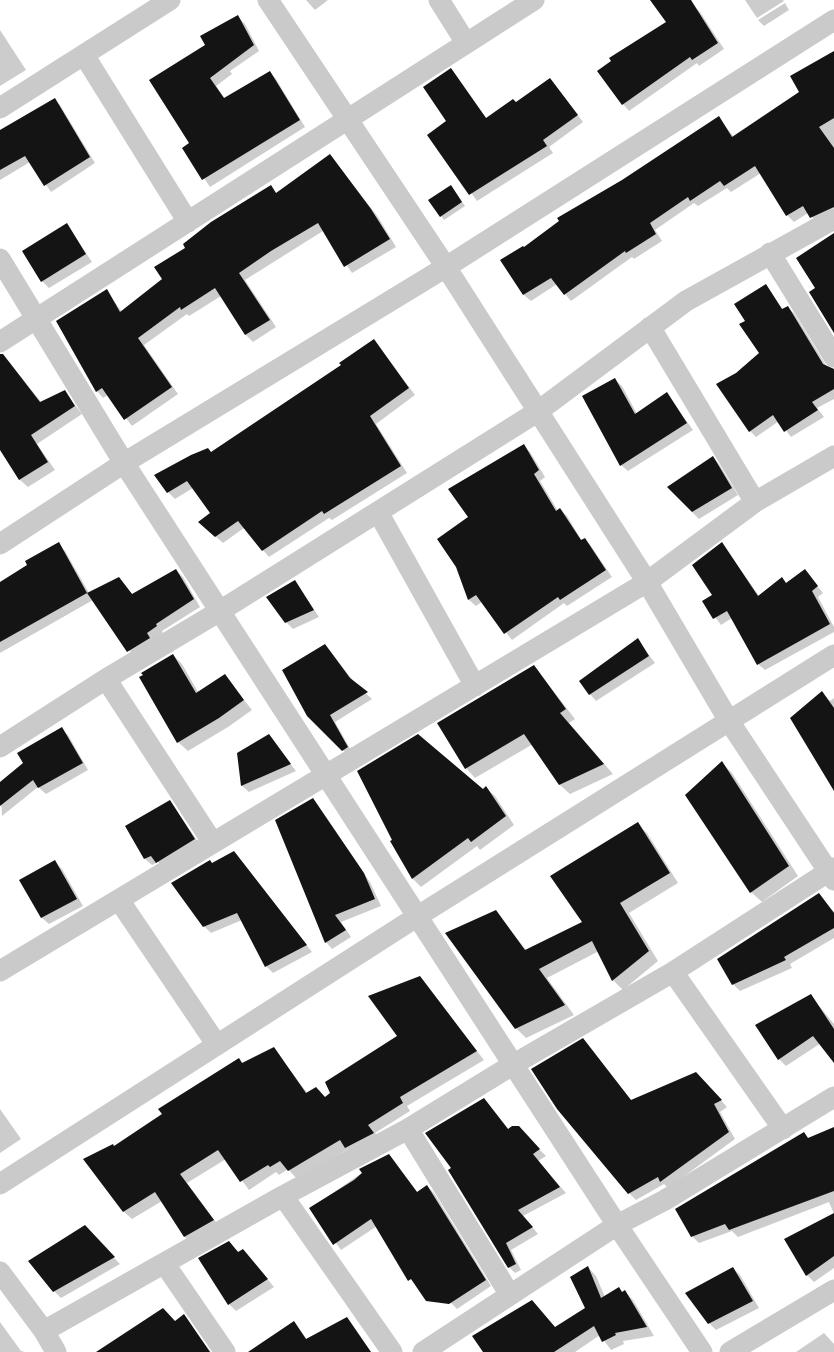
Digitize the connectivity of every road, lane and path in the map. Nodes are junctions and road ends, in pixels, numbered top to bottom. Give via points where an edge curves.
1 (170, 0) edge
2 (268, 0) edge
3 (439, 0) edge
4 (534, 0) edge
5 (834, 20) edge
6 (466, 43) junction
7 (84, 55) junction
8 (0, 108) edge
9 (347, 118) junction
10 (834, 219) edge
11 (188, 222) junction
12 (770, 254) junction
13 (0, 259) edge
14 (446, 266) junction
15 (36, 318) junction
16 (650, 326) junction
17 (0, 342) edge
18 (834, 357) edge
19 (537, 412) junction
20 (834, 456) edge
21 (124, 463) junction
22 (755, 502) junction
23 (378, 512) junction
24 (0, 544) edge
25 (647, 582) junction
26 (220, 611) junction
27 (834, 655) edge
28 (106, 679) junction
29 (475, 686) junction
30 (729, 721) junction
31 (0, 747) edge
32 (326, 775) junction
33 (213, 843) junction
34 (832, 873) edge
35 (119, 900) junction
36 (418, 916) junction
37 (0, 971) edge
38 (673, 972) junction
39 (217, 1044) junction
40 (514, 1064) junction
41 (834, 1097) edge
42 (408, 1129) junction
43 (783, 1129) junction
44 (0, 1184) edge
45 (283, 1196) junction
46 (617, 1225) junction
47 (164, 1263) junction
48 (1, 1274) edge
49 (834, 1290) edge
50 (510, 1295) junction
51 (44, 1331) junction
52 (56, 1352) edge
53 (225, 1352) edge
54 (392, 1352) edge
55 (423, 1352) edge
56 (702, 1352) edge
57 (730, 1352) edge

1 - 7 street
2 - 9 street
3 - 6 street
4 - 6 street
5 - 14 street
6 - 9 street
7 - 8 street
7 - 11 street
9 - 11 street
9 - 14 street
10 - 12 street
11 - 15 street
12 - 16 street via 686,301
12 - 18 street
13 - 15 street
14 - 19 street
14 - 21 street
15 - 17 street
15 - 21 street
16 - 19 street
16 - 22 street
19 - 23 street
19 - 25 street
20 - 22 street
21 - 24 street
21 - 26 street
22 - 25 street
23 - 26 street
23 - 29 street
25 - 29 street
25 - 30 street
26 - 28 street
26 - 32 street
27 - 30 street
28 - 31 street
28 - 33 street
29 - 32 street
30 - 34 street
30 - 36 street
32 - 33 street
32 - 36 street
33 - 35 street
34 - 38 street
35 - 37 street
35 - 39 street
36 - 39 street
36 - 40 street
38 - 40 street
38 - 43 street
39 - 44 street
40 - 42 street
40 - 46 street
41 - 43 street
42 - 45 street
42 - 50 street
43 - 46 street
45 - 47 street
45 - 54 street
46 - 50 street
46 - 56 street
47 - 51 street
47 - 53 street
48 - 51 street
49 - 57 street
50 - 55 street
51 - 52 street

